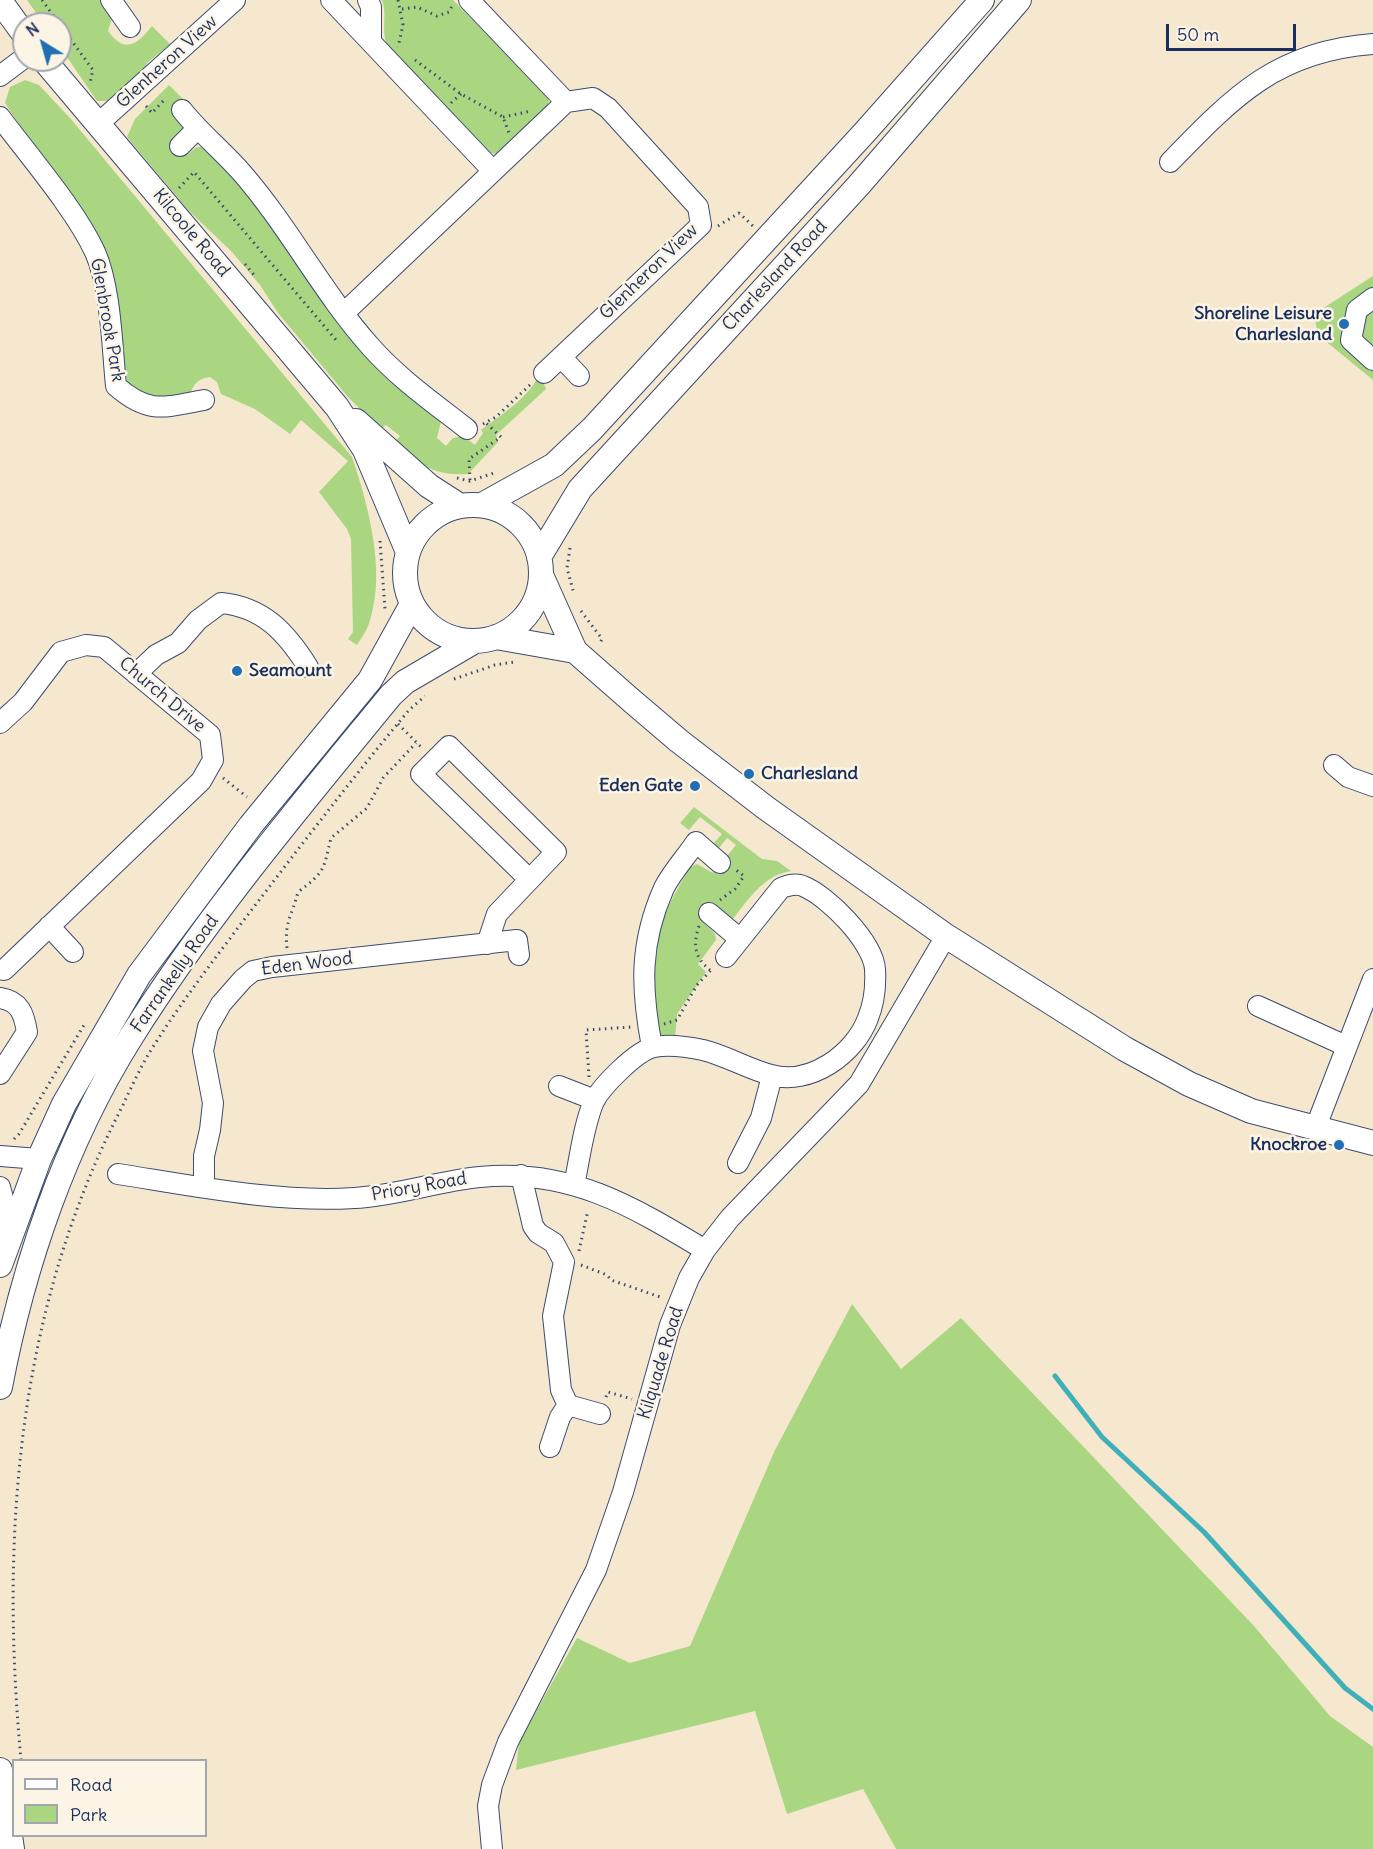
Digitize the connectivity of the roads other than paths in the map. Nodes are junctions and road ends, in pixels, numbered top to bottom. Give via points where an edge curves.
1 (111, 0) edge
2 (235, 0) edge
3 (331, 0) edge
4 (368, 0) edge
5 (469, 0) edge
6 (982, 0) edge
7 (1019, 0) edge
8 (0, 1) edge
9 (12, 18) edge
10 (130, 27) dead end
11 (371, 40) junction
12 (1373, 44) edge
13 (54, 72) edge
14 (566, 102) junction
15 (182, 110) road end
16 (0, 117) edge
17 (99, 124) junction
18 (197, 129) junction
19 (180, 146) dead end
20 (1170, 162) dead end
21 (493, 171) junction
22 (1373, 298) edge
23 (344, 312) junction
24 (561, 357) junction
25 (1373, 360) edge
26 (544, 373) road end
27 (579, 376) dead end
28 (204, 400) dead end
29 (337, 407) junction
30 (467, 429) road end
31 (471, 505) junction
32 (408, 552) junction
33 (540, 566) junction
34 (412, 604) junction
35 (486, 639) junction
36 (582, 656) junction
37 (308, 667) dead end
38 (136, 674) junction
39 (0, 723) edge
40 (1334, 765) dead end
41 (1373, 786) edge
42 (720, 863) dead end
43 (529, 879) junction
44 (709, 913) dead end
45 (49, 926) junction
46 (946, 936) junction
47 (740, 939) junction
48 (487, 944) junction
49 (73, 951) dead end
50 (519, 955) dead end
51 (726, 957) dead end
52 (4, 970) dead end
53 (1373, 979) edge
54 (0, 998) edge
55 (1258, 1006) dead end
56 (1346, 1046) junction
57 (652, 1047) junction
58 (0, 1074) edge
59 (772, 1076) junction
60 (559, 1086) dead end
61 (595, 1100) junction
62 (1315, 1129) junction
63 (1373, 1143) edge
64 (0, 1156) edge
65 (39, 1159) junction
66 (738, 1163) dead end
67 (521, 1175) junction
68 (122, 1180) dead end
69 (574, 1185) junction
70 (0, 1186) edge
71 (204, 1186) junction
72 (705, 1250) junction
73 (2, 1257) edge
74 (0, 1387) edge
75 (568, 1405) junction
76 (600, 1414) dead end
77 (550, 1447) dead end
78 (0, 1770) edge
79 (12, 1849) edge
80 (492, 1849) edge

1 - 10 street
2 - 17 street, Glenheron View
3 - 11 street
4 - 11 street
5 - 14 street
6 - 31 main road, Charlesland Road via 592,429 554,465
7 - 33 main road, Charlesland Road via 858,186 589,479
8 - 9 main road
11 - 21 street
12 - 20 street via 1338,46 1288,62 1222,108
13 - 17 main road, Kilcoole Road
14 - 21 street
14 - 24 street, Glenheron View via 593,98 608,108 698,207 701,225
15 - 18 street
16 - 28 street, Glenbrook Park via 84,231 96,254 108,306 116,387 130,398 158,409
17 - 29 main road, Kilcoole Road
18 - 19 street
18 - 23 street via 241,172
21 - 23 street
22 - 25 street via 1357,310 1351,340
23 - 30 street via 370,347
24 - 26 street, Glenheron View
24 - 27 street
29 - 31 main road via 429,486
29 - 32 main road via 365,450
31 - 32 main road via 443,512 428,522
31 - 33 main road via 502,511 519,522 532,538
32 - 34 main road via 405,570
33 - 35 main road via 538,594 530,610 515,626
33 - 36 main road
34 - 35 main road via 423,620 438,631 456,638
34 - 65 main road, Farrankelly Road via 370,680 251,825 139,975 64,1104
35 - 36 main road
35 - 74 main road, Farrankelly Road via 405,682 391,695 270,843 130,1038 90,1113 55,1192 25,1278
36 - 46 main road via 679,741 757,802
37 - 38 street via 268,620 243,606 221,603 198,620 178,644 156,655
38 - 39 street, Church Drive via 104,648 86,645 62,652 23,702
38 - 45 street, Church Drive via 210,735 213,760 201,781
40 - 41 street via 1348,777
42 - 57 street via 696,842 665,887 650,928 643,967 644,1006
43 - 43 street via 421,774 449,746 556,852
43 - 48 street via 496,914
44 - 47 street
45 - 49 street
45 - 52 street
46 - 62 main road via 1125,1049 1189,1084 1251,1111
46 - 72 street, Kilquade Road via 859,1084 730,1218
47 - 51 street
47 - 59 street via 781,888 792,884 804,886 840,913 860,934 874,961 876,990 868,1020 852,1046 827,1065 800,1077
48 - 50 street, Eden Wood via 517,940
48 - 71 street, Eden Wood via 289,965 254,970 248,975 221,1004 208,1027 203,1051 213,1103 204,1156
53 - 56 street
54 - 58 street via 20,1008 27,1032
55 - 56 street
56 - 62 street
57 - 59 street via 701,1050
57 - 61 street via 616,1073
59 - 66 street via 761,1118
60 - 61 street
61 - 69 street
62 - 63 main road
64 - 65 street
65 - 73 main road, Farrankelly Road
67 - 69 street, Priory Road
67 - 71 street, Priory Road via 479,1177 356,1198 298,1198
67 - 75 street via 533,1226 571,1263 553,1316 561,1390
68 - 71 street, Priory Road
69 - 72 street, Priory Road via 627,1205
70 - 73 street via 6,1210
72 - 80 street, Kilquade Road via 679,1303 596,1570 516,1723 492,1785 488,1806
75 - 76 street
75 - 77 street
78 - 79 main road

